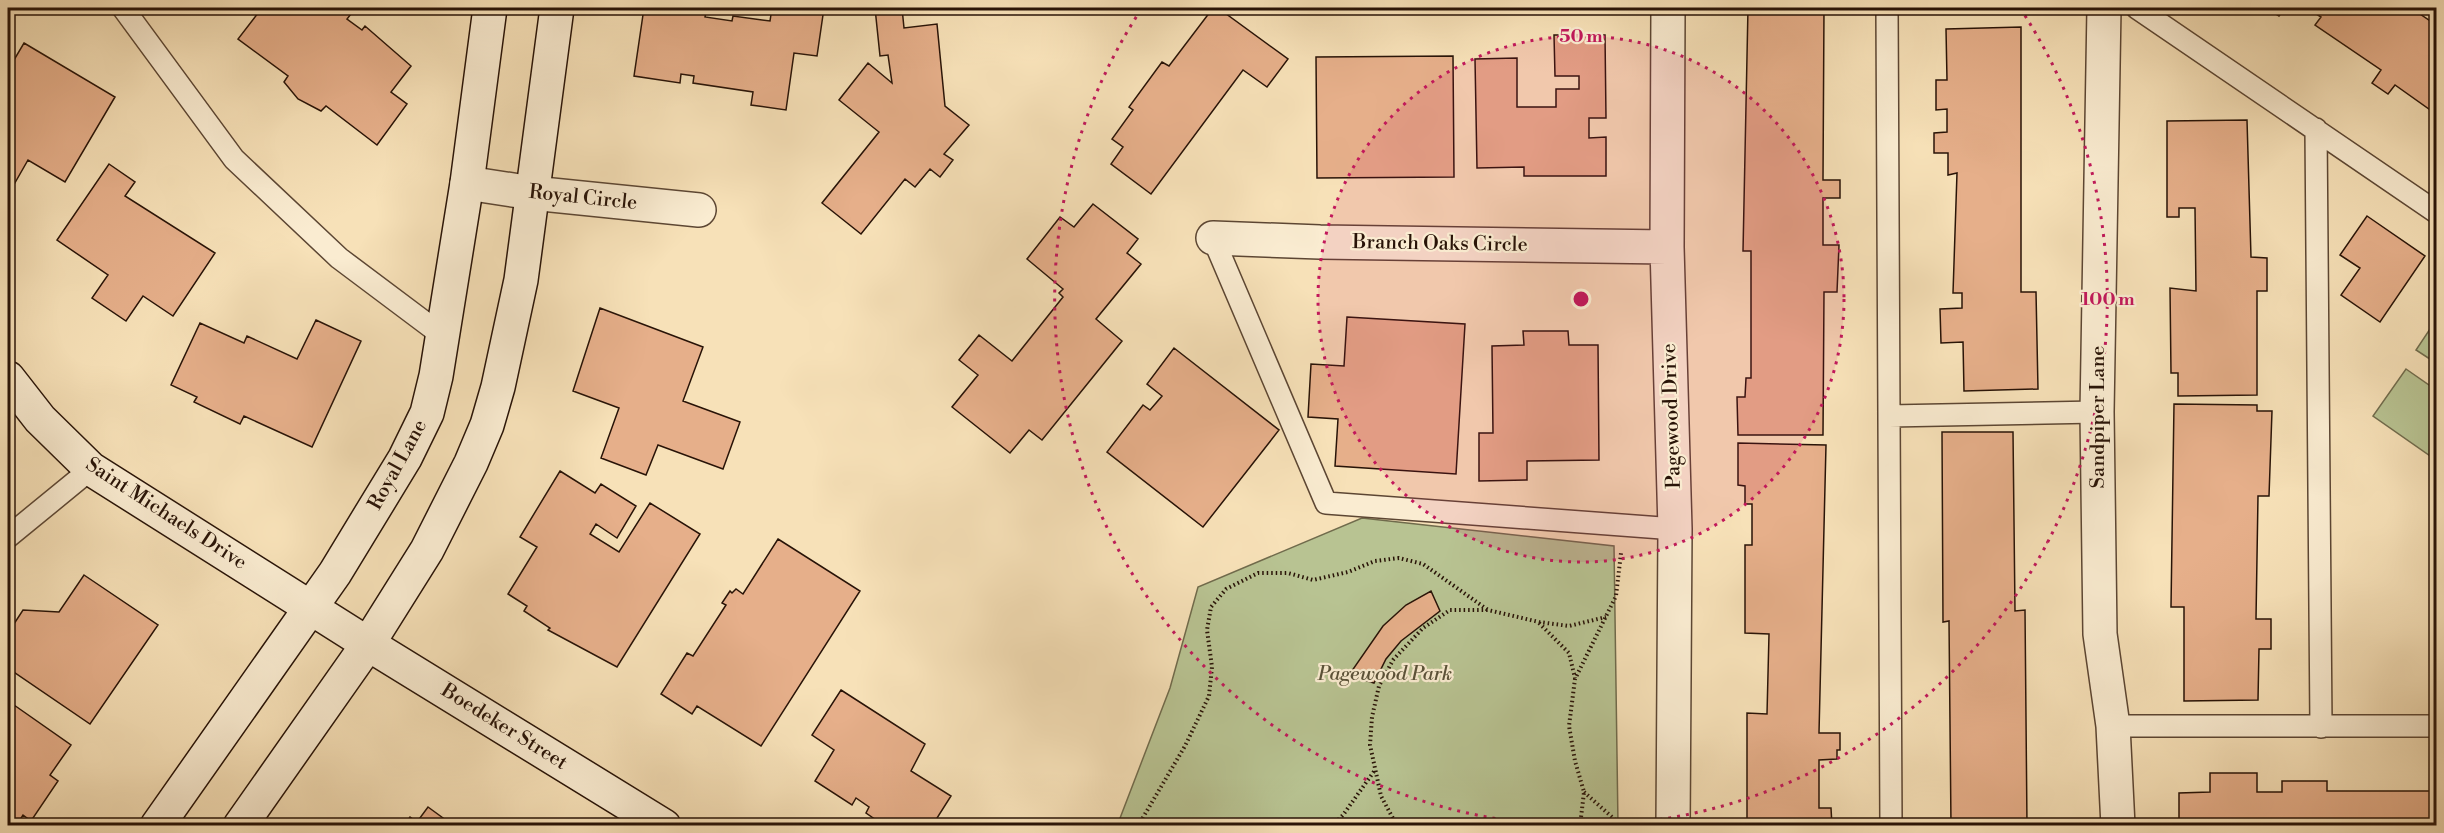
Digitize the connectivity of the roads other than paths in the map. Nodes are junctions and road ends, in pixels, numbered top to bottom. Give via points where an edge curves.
1 (123, 8) edge
2 (490, 8) edge
3 (557, 8) edge
4 (1668, 8) edge
5 (1887, 8) edge
6 (2104, 8) edge
7 (2137, 8) edge
8 (2316, 129) junction
9 (467, 183) junction
10 (531, 193) junction
11 (699, 210) dead end
12 (2436, 212) edge
13 (1213, 238) joint
14 (1667, 247) junction
15 (443, 336) junction
16 (8, 378) edge
17 (2097, 412) junction
18 (1889, 416) junction
19 (91, 469) junction
20 (1675, 529) junction
21 (8, 537) edge
22 (310, 607) junction
23 (356, 636) junction
24 (2113, 726) junction
25 (2436, 726) edge
26 (2321, 727) junction
27 (157, 825) edge
28 (240, 825) edge
29 (663, 825) edge
30 (1673, 825) edge
31 (1891, 825) edge
32 (2118, 825) edge

1 - 15 lane via 234,159 339,258
2 - 9 street, Royal Lane
3 - 10 street
4 - 14 street, Pagewood Drive
5 - 18 lane
6 - 17 street, Sandpiper Lane
7 - 8 lane
8 - 12 lane
8 - 26 lane
9 - 10 street, Royal Circle
9 - 15 street, Royal Lane
10 - 11 street, Royal Circle
10 - 23 street via 521,280 487,425 427,550
13 - 14 street, Branch Oaks Circle
13 - 20 lane via 1326,503
14 - 20 street, Pagewood Drive
15 - 22 street, Royal Lane via 427,413 405,458
16 - 19 street, Saint Michaels Drive via 40,419
17 - 18 lane
17 - 24 street, Sandpiper Lane via 2100,634
18 - 31 lane
19 - 21 lane
19 - 22 street, Saint Michaels Drive
20 - 30 street, Pagewood Drive
22 - 23 street, Saint Michaels Drive
22 - 27 street, Royal Lane
23 - 28 street
23 - 29 street, Boedeker Street
24 - 26 lane
24 - 32 street, Sandpiper Lane
25 - 26 lane

